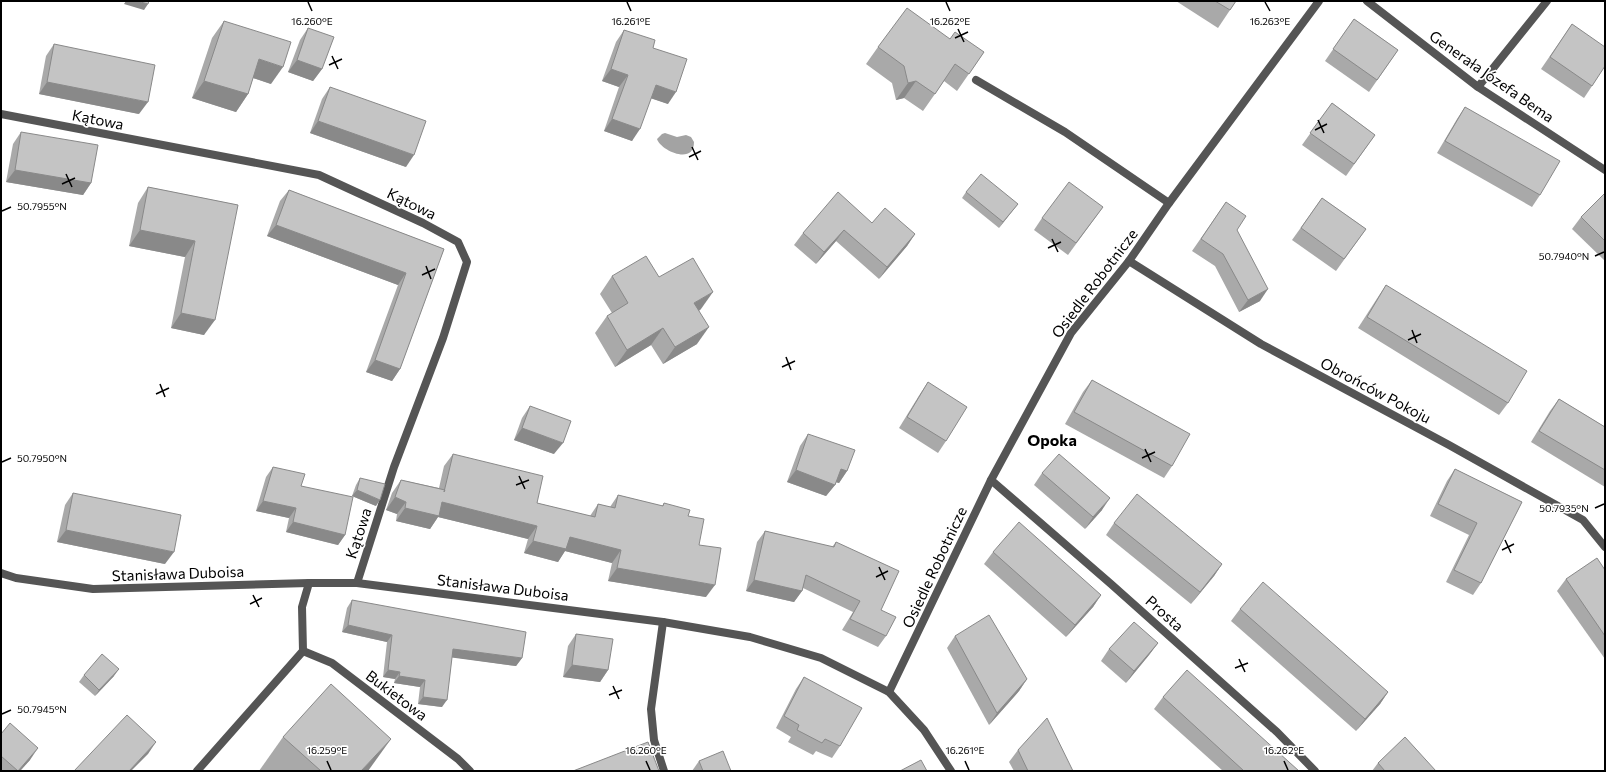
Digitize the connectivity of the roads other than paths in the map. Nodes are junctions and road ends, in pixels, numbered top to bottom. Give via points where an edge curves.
1 (1319, 1) edge
2 (1367, 1) edge
3 (1547, 1) edge
4 (976, 80) edge
5 (1478, 87) junction
6 (1, 114) edge
7 (1605, 170) edge
8 (1169, 203) junction
9 (1129, 261) junction
10 (991, 480) junction
11 (1605, 547) edge
12 (1, 573) edge
13 (309, 583) junction
14 (357, 583) junction
15 (663, 622) junction
16 (303, 651) junction
17 (889, 692) junction
18 (197, 771) edge
19 (470, 771) edge
20 (664, 771) edge
21 (951, 771) edge
22 (1315, 771) edge

1 - 8 street, Osiedle Robotnicze
2 - 5 street, Generała Józefa Bema
3 - 5 street
4 - 8 street via 1065,132
5 - 7 street, Generała Józefa Bema
6 - 14 street, Kątowa via 319,175 458,242 467,262 443,338 394,467
8 - 9 street, Osiedle Robotnicze
9 - 10 street, Osiedle Robotnicze via 1071,333
9 - 11 street, Obrońców Pokoju via 1261,344 1583,520
10 - 17 street, Osiedle Robotnicze
10 - 22 street, Prosta via 1277,732
12 - 13 street, Stanisława Duboisa via 16,578 93,589
13 - 14 street, Stanisława Duboisa
13 - 16 street via 302,607
14 - 15 street, Stanisława Duboisa
15 - 17 street, Stanisława Duboisa via 750,636 821,658
15 - 20 street via 651,709 654,740
16 - 18 street
16 - 19 street, Bukietowa via 332,663 458,759
17 - 21 street, Stanisława Duboisa via 924,730

